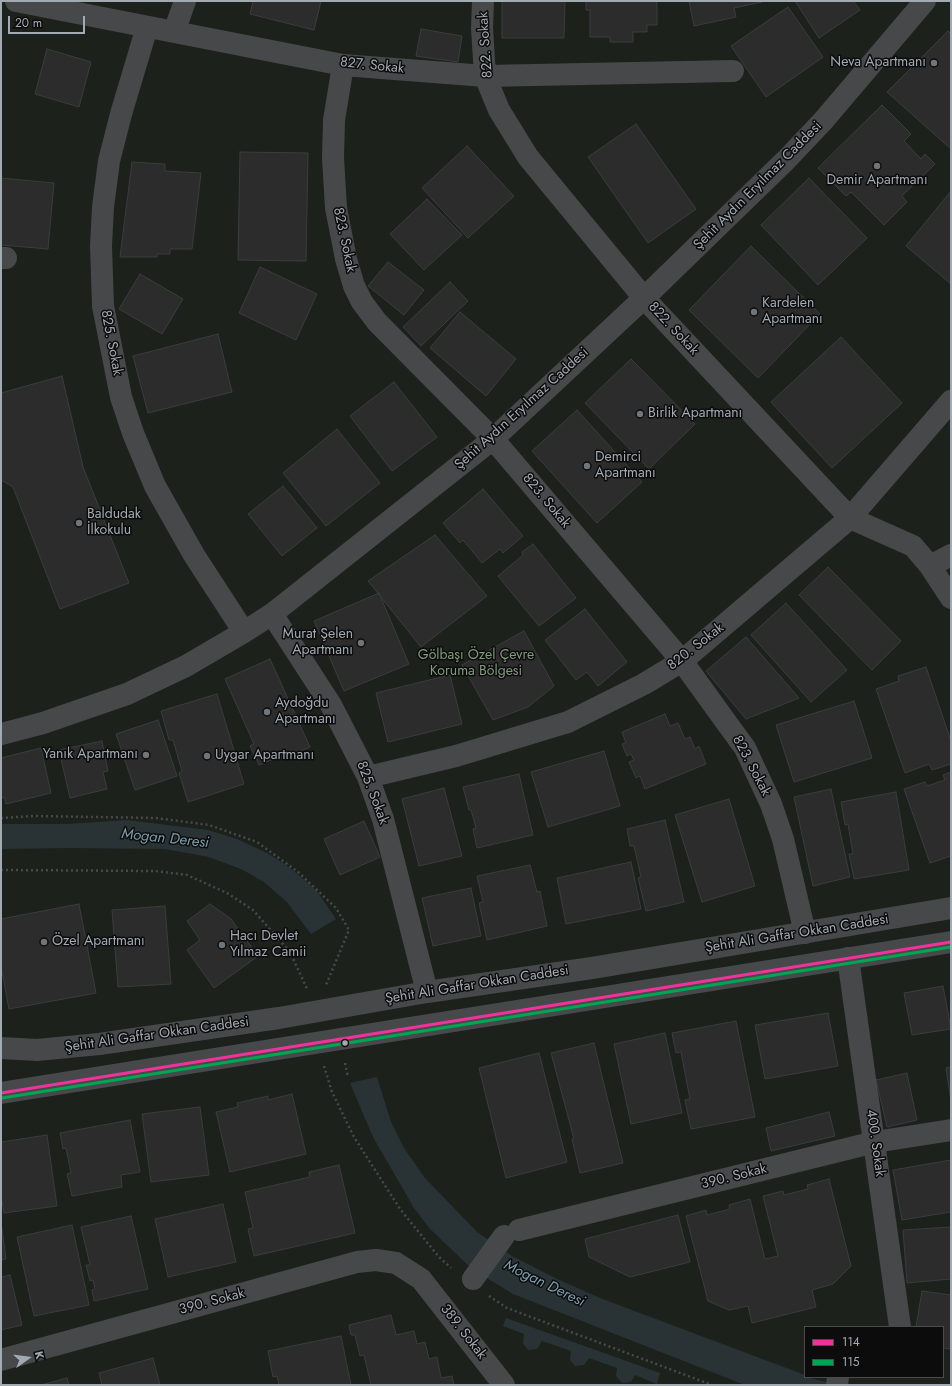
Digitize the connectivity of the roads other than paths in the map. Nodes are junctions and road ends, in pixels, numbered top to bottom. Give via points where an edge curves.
1 (16, 1) edge
2 (185, 1) edge
3 (483, 1) edge
4 (925, 1) edge
5 (147, 27) junction
6 (174, 32) junction
7 (343, 65) junction
8 (733, 71) dead end
9 (485, 76) junction
10 (644, 298) junction
11 (951, 401) edge
12 (493, 439) junction
13 (850, 518) junction
14 (951, 555) edge
15 (930, 566) junction
16 (951, 598) edge
17 (272, 614) junction
18 (244, 632) junction
19 (682, 661) junction
20 (1, 734) edge
21 (368, 777) junction
22 (951, 908) edge
23 (805, 933) junction
24 (951, 942) edge
25 (848, 958) junction
26 (427, 992) junction
27 (1, 1048) edge
28 (1, 1093) edge
29 (951, 1130) edge
30 (875, 1142) junction
31 (421, 1279) joint
32 (473, 1279) dead end
33 (900, 1326) edge
34 (1, 1360) edge
35 (504, 1385) edge

1 - 5 street, 827. Sokak
2 - 6 street
3 - 9 street, 822. Sokak
4 - 10 street, Şehit Aydın Eryılmaz Caddesi via 823,121
5 - 6 street, 827. Sokak
5 - 18 street, 825. Sokak via 109,161 101,246 103,306 121,397 155,486 194,555
6 - 7 street, 827. Sokak
7 - 9 street, 827. Sokak
7 - 12 street, 823. Sokak via 334,120 333,158 336,208 354,286 376,322
8 - 9 street, 827. Sokak
9 - 10 street, 822. Sokak via 499,110 528,157
10 - 12 street, Şehit Aydın Eryılmaz Caddesi
10 - 13 street, 822. Sokak
11 - 13 street, 820. Sokak
12 - 17 street, Şehit Aydın Eryılmaz Caddesi
12 - 19 street, 823. Sokak
13 - 15 street, 822. Sokak via 913,546
13 - 19 street, 820. Sokak
14 - 15 street
15 - 16 street, 822. Sokak
17 - 18 street, Şehit Aydın Eryılmaz Caddesi
17 - 21 street, 825. Sokak via 331,704
18 - 20 street, Şehit Aydın Eryılmaz Caddesi via 186,666 127,694 43,723
19 - 21 street, 820. Sokak via 638,688 568,722 456,756
19 - 23 street, 823. Sokak via 745,748 762,784 783,838
21 - 26 street, 825. Sokak via 383,819
22 - 23 street, Şehit Ali Gaffar Okkan Caddesi
23 - 26 street, Şehit Ali Gaffar Okkan Caddesi
24 - 25 street
25 - 28 street
25 - 30 street, 400. Sokak
26 - 27 street, Şehit Ali Gaffar Okkan Caddesi via 279,1018 99,1044 37,1050
29 - 30 street, 390. Sokak
30 - 32 street, 390. Sokak via 511,1233
30 - 33 street, 400. Sokak
31 - 34 street, 390. Sokak via 396,1263 376,1260 357,1262
31 - 35 street, 389. Sokak

